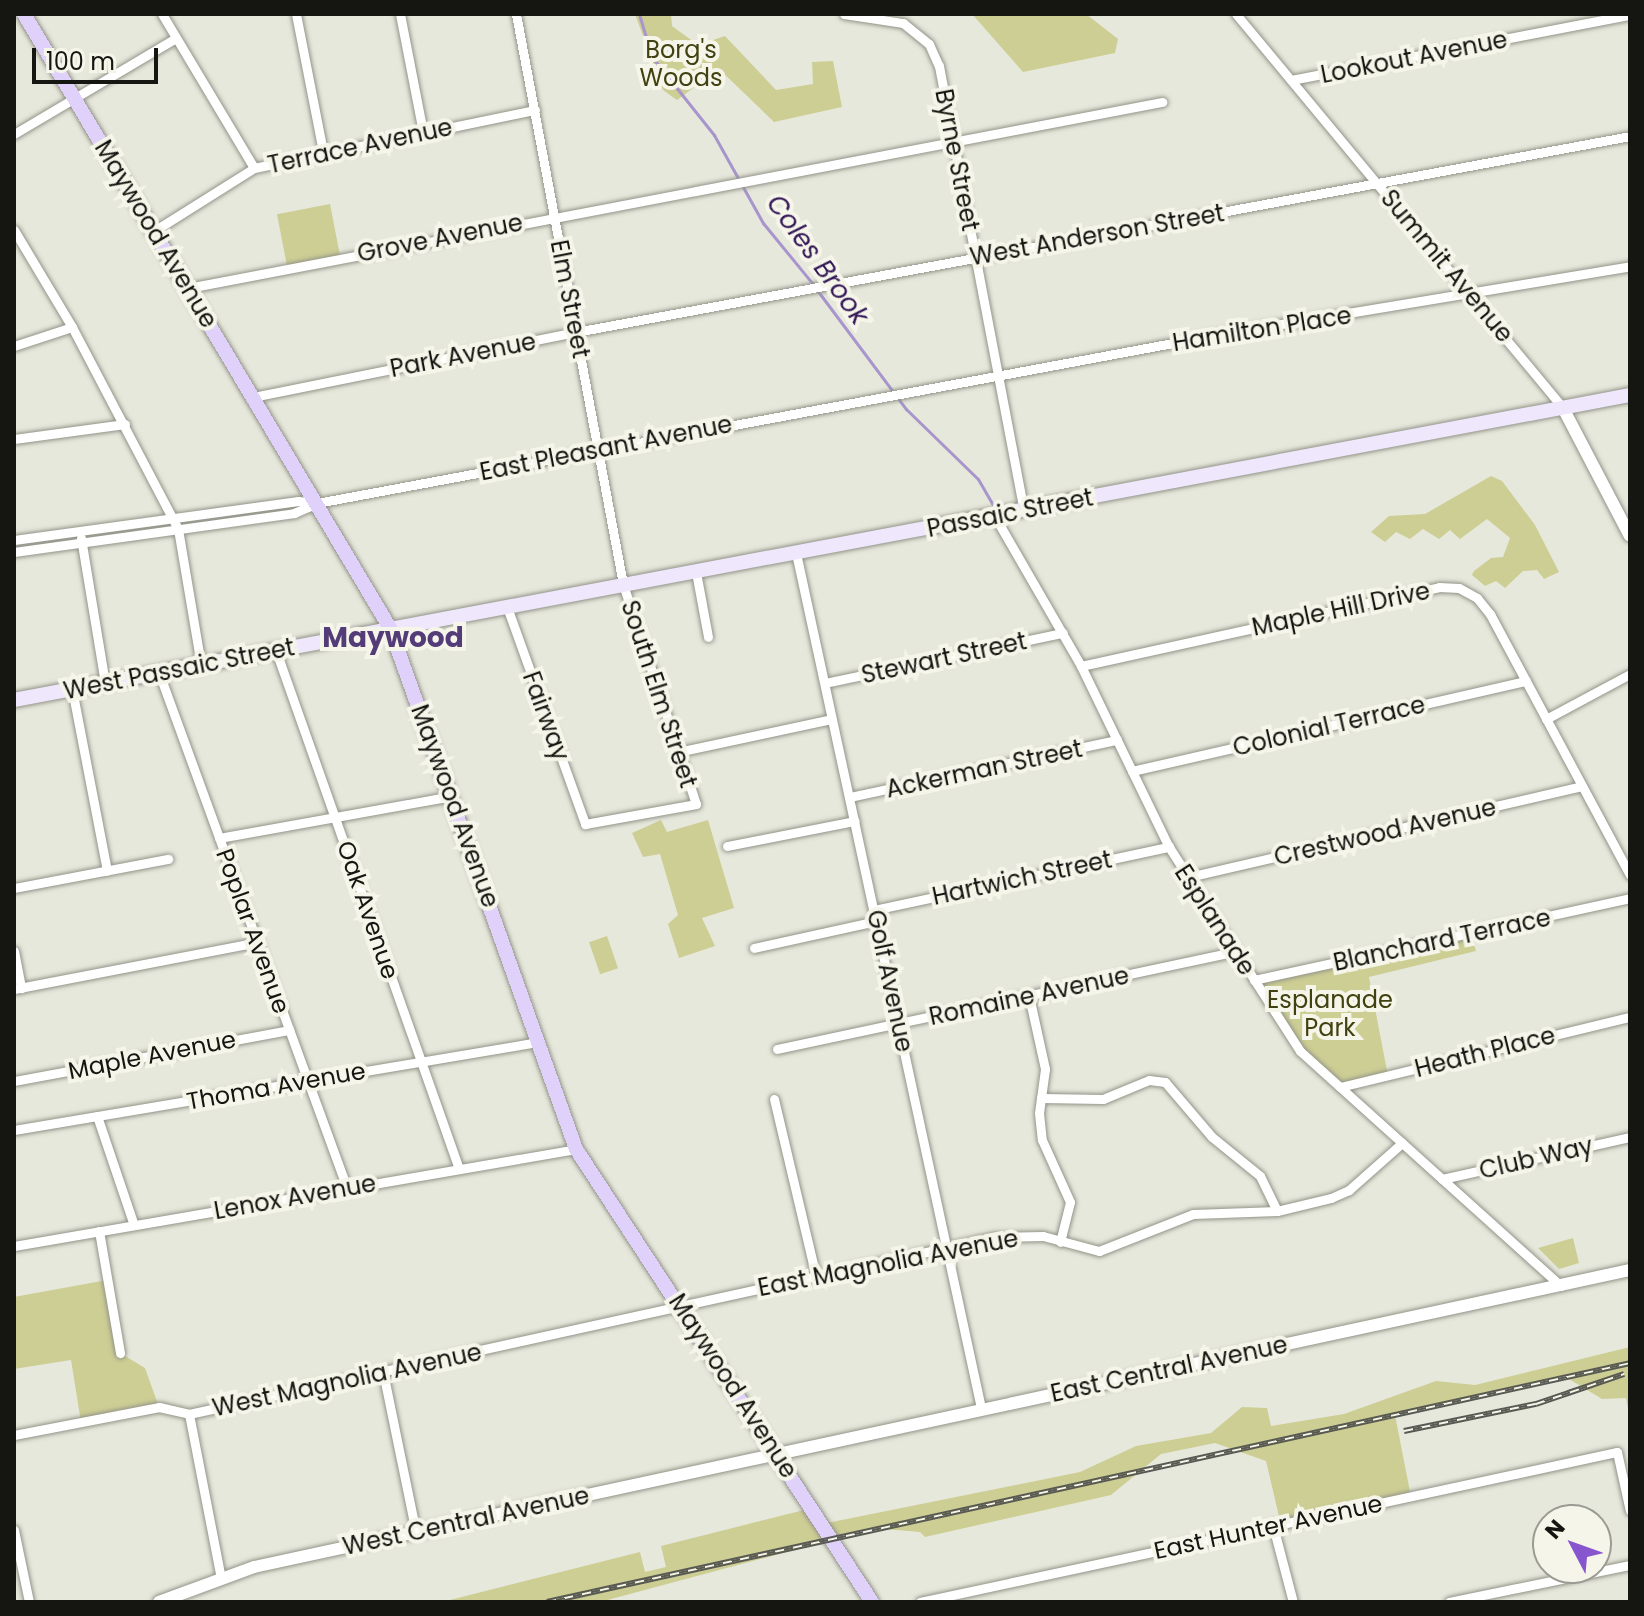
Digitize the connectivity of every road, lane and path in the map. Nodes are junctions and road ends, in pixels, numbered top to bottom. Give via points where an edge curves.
1 (24, 14) edge
2 (162, 14) edge
3 (296, 14) edge
4 (400, 14) edge
5 (516, 14) edge
6 (844, 14) edge
7 (1236, 14) edge
8 (1630, 15) edge
9 (890, 17) edge
10 (176, 38) junction
11 (1291, 80) junction
12 (74, 98) junction
13 (1162, 102) dead end
14 (535, 110) junction
15 (423, 132) junction
16 (14, 134) edge
17 (1630, 136) edge
18 (954, 142) junction
19 (323, 152) junction
20 (254, 168) junction
21 (1378, 183) junction
22 (555, 216) junction
23 (14, 230) edge
24 (154, 231) junction
25 (976, 258) junction
26 (1630, 266) edge
27 (815, 287) joint
28 (188, 288) junction
29 (1472, 295) junction
30 (72, 327) junction
31 (576, 332) junction
32 (14, 346) edge
33 (998, 377) junction
34 (895, 394) joint
35 (1630, 395) edge
36 (253, 397) junction
37 (1563, 408) junction
38 (125, 424) junction
39 (14, 439) edge
40 (598, 449) junction
41 (317, 503) junction
42 (1024, 511) junction
43 (995, 517) junction
44 (172, 518) junction
45 (178, 529) junction
46 (79, 531) junction
47 (1630, 536) edge
48 (14, 540) edge
49 (81, 542) junction
50 (14, 552) edge
51 (796, 553) junction
52 (696, 572) junction
53 (623, 584) junction
54 (507, 607) junction
55 (390, 628) junction
56 (1063, 633) junction
57 (708, 637) dead end
58 (276, 651) junction
59 (201, 665) junction
60 (1081, 666) junction
61 (159, 673) junction
62 (1630, 674) edge
63 (1526, 681) junction
64 (105, 683) junction
65 (825, 683) junction
66 (72, 689) junction
67 (14, 700) edge
68 (832, 719) junction
69 (1546, 719) junction
70 (1117, 740) junction
71 (678, 752) junction
72 (1132, 771) junction
73 (1582, 786) junction
74 (452, 796) junction
75 (850, 797) junction
76 (696, 804) joint
77 (336, 817) junction
78 (855, 821) junction
79 (219, 838) junction
80 (727, 846) dead end
81 (1169, 847) junction
82 (168, 859) dead end
83 (107, 871) junction
84 (1630, 875) edge
85 (1188, 877) junction
86 (14, 888) edge
87 (1630, 898) edge
88 (874, 910) junction
89 (877, 921) junction
90 (257, 942) junction
91 (754, 948) dead end
92 (14, 951) edge
93 (1234, 952) junction
94 (1254, 980) junction
95 (18, 988) edge
96 (1029, 996) junction
97 (1630, 1017) edge
98 (899, 1024) junction
99 (289, 1030) junction
100 (538, 1042) junction
101 (777, 1049) dead end
102 (421, 1061) junction
103 (14, 1081) edge
104 (308, 1081) junction
105 (1340, 1087) junction
106 (1041, 1098) junction
107 (774, 1099) dead end
108 (97, 1116) junction
109 (14, 1130) edge
110 (1630, 1137) edge
111 (1402, 1143) junction
112 (576, 1149) junction
113 (459, 1169) junction
114 (1442, 1179) junction
115 (347, 1188) junction
116 (1277, 1211) junction
117 (134, 1225) junction
118 (99, 1231) junction
119 (1060, 1242) junction
120 (14, 1246) edge
121 (948, 1250) junction
122 (1630, 1270) edge
123 (816, 1277) junction
124 (1561, 1286) junction
125 (681, 1306) junction
126 (120, 1353) dead end
127 (383, 1372) junction
128 (981, 1408) junction
129 (189, 1414) junction
130 (14, 1435) edge
131 (777, 1453) junction
132 (1630, 1511) edge
133 (1273, 1526) junction
134 (14, 1530) edge
135 (416, 1533) junction
136 (1630, 1565) edge
137 (221, 1579) junction
138 (29, 1602) edge
139 (159, 1602) edge
140 (872, 1602) edge
141 (920, 1602) edge
142 (1293, 1602) edge
143 (1449, 1602) edge

1 - 12 main road, Maywood Avenue
2 - 10 street
3 - 19 street
4 - 15 street
5 - 14 street, Elm Street
6 - 9 street, Byrne Street
7 - 11 street, Summit Avenue
8 - 11 street, Lookout Avenue
9 - 18 street, Byrne Street via 912,28 935,54
10 - 12 street
10 - 20 street
11 - 21 street, Summit Avenue
12 - 16 street
12 - 24 main road, Maywood Avenue
13 - 18 street, Grove Avenue
14 - 15 street, Terrace Avenue
14 - 22 street, Elm Street
15 - 19 street, Terrace Avenue
17 - 21 street, West Anderson Street
18 - 22 street, Grove Avenue
18 - 25 street, Byrne Street
19 - 20 street, Terrace Avenue
20 - 24 street, Terrace Avenue
21 - 25 street, West Anderson Street
21 - 29 street, Summit Avenue
22 - 28 street, Grove Avenue
22 - 31 street, Elm Street
23 - 30 street
24 - 28 main road, Maywood Avenue
25 - 27 street, West Anderson Street
25 - 33 street, Byrne Street
26 - 29 street, Hamilton Place
27 - 31 street, Park Avenue
28 - 36 main road, Maywood Avenue
29 - 33 street, Hamilton Place via 1221,334
29 - 37 street, Summit Avenue
30 - 32 street
30 - 38 street
31 - 36 street, Park Avenue
31 - 40 street, Elm Street
33 - 34 street, Hamilton Place
33 - 42 street, Byrne Street
34 - 40 street, East Pleasant Avenue
35 - 37 main road, Passaic Street
36 - 41 main road, Maywood Avenue
37 - 42 main road, Passaic Street
37 - 47 street, Summit Avenue
38 - 39 street
38 - 44 street
40 - 41 street, East Pleasant Avenue
40 - 53 street, Elm Street
41 - 44 street
41 - 45 street via 294,513
41 - 55 main road, Maywood Avenue
42 - 43 main road, Passaic Street
43 - 51 main road, Passaic Street
43 - 56 street, Esplanade
44 - 45 street
44 - 46 street
45 - 49 street
45 - 59 street
46 - 48 street
46 - 49 street
49 - 50 street
49 - 64 street
51 - 52 main road, Passaic Street
51 - 65 street, Golf Avenue
52 - 53 main road, Passaic Street
52 - 57 street
53 - 54 main road, Passaic Street
53 - 71 street, South Elm Street
54 - 55 main road, Passaic Street
54 - 76 street, Fairway via 585,824
55 - 58 main road, West Passaic Street
55 - 74 main road, Maywood Avenue
56 - 60 street, Esplanade
56 - 65 street, Stewart Street
58 - 59 main road, West Passaic Street
58 - 77 street, Oak Avenue
59 - 61 main road, West Passaic Street
60 - 63 street, Maple Hill Drive via 1450,587 1469,592 1484,605
60 - 70 street, Esplanade
61 - 64 main road, West Passaic Street
61 - 79 street, Poplar Avenue
62 - 69 street
63 - 69 street, Maple Hill Drive
63 - 72 street, Colonial Terrace
64 - 66 main road, West Passaic Street
65 - 68 street, Golf Avenue
66 - 67 main road, West Passaic Street
66 - 83 street
68 - 71 street
68 - 75 street, Golf Avenue
69 - 73 street, Maple Hill Drive
70 - 72 street, Esplanade
70 - 75 street, Ackerman Street
71 - 76 street, South Elm Street
72 - 81 street, Esplanade
73 - 84 street, Maple Hill Drive
73 - 85 street, Crestwood Avenue
74 - 77 street
74 - 100 main road, Maywood Avenue
75 - 78 street, Golf Avenue
77 - 79 street
77 - 102 street, Oak Avenue
78 - 80 street
78 - 88 street, Golf Avenue
79 - 90 street, Poplar Avenue
81 - 85 street, Esplanade
81 - 88 street, Hartwich Street
82 - 83 street
83 - 86 street
85 - 93 street, Esplanade
87 - 94 street, Blanchard Terrace
88 - 89 street, Golf Avenue
89 - 91 street
89 - 98 street, Golf Avenue
90 - 95 street
90 - 99 street, Poplar Avenue
92 - 95 street
93 - 94 street, Esplanade
93 - 96 street, Romaine Avenue
94 - 105 street, Esplanade via 1300,1051
96 - 98 street, Romaine Avenue
96 - 106 street via 1045,1069
97 - 105 street, Heath Place
98 - 101 street, Romaine Avenue
98 - 121 street, Golf Avenue
99 - 103 street, Maple Avenue
99 - 104 street, Poplar Avenue
100 - 102 street, Thoma Avenue
100 - 112 main road, Maywood Avenue
102 - 104 street, Thoma Avenue
102 - 113 street, Oak Avenue
104 - 108 street, Thoma Avenue
104 - 115 street, Poplar Avenue
105 - 111 street, Esplanade
106 - 116 street via 1084,1101 1117,1095 1149,1080 1165,1082 1212,1137 1260,1176
106 - 119 street via 1042,1140 1070,1202
107 - 123 street
108 - 109 street, Thoma Avenue
108 - 117 street
110 - 114 street, Club Way
111 - 114 street, Esplanade
111 - 116 street, East Magnolia Avenue via 1349,1190
112 - 113 street, Lenox Avenue
112 - 125 main road, Maywood Avenue
113 - 115 street, Lenox Avenue
114 - 124 street, Esplanade
115 - 117 street, Lenox Avenue
116 - 119 street, East Magnolia Avenue via 1193,1214 1099,1251
117 - 118 street, Lenox Avenue
118 - 120 street, Lenox Avenue
118 - 126 street
119 - 121 street, East Magnolia Avenue via 1012,1235
121 - 123 street, East Magnolia Avenue
121 - 128 street, Golf Avenue
122 - 124 street, East Central Avenue
123 - 125 street, East Magnolia Avenue
124 - 128 street, East Central Avenue
125 - 127 street, West Magnolia Avenue
125 - 131 main road, Maywood Avenue
127 - 129 street, West Magnolia Avenue
127 - 135 street
128 - 131 street, East Central Avenue
129 - 130 street, West Magnolia Avenue via 159,1407
129 - 137 street
131 - 135 street, West Central Avenue
131 - 140 main road, Maywood Avenue
132 - 133 street, East Hunter Avenue via 1617,1452
133 - 141 street, East Hunter Avenue
133 - 142 street
134 - 138 street
135 - 137 street, West Central Avenue via 254,1567
136 - 143 street
137 - 139 street, West Central Avenue

